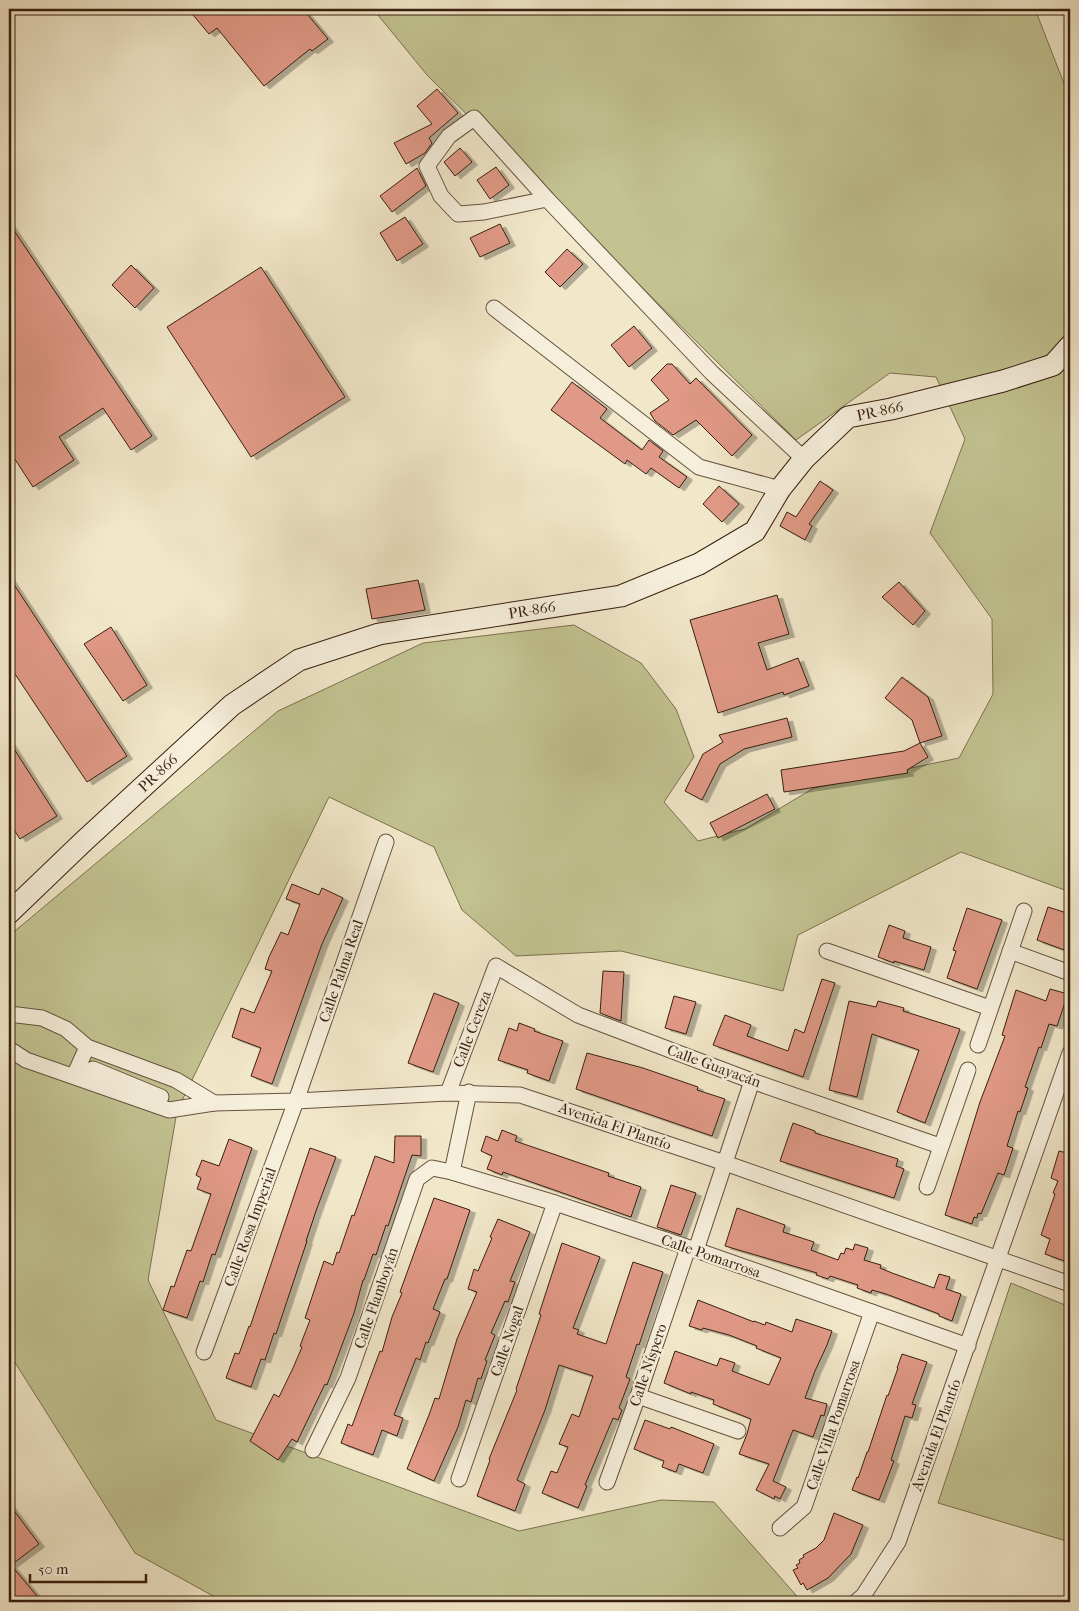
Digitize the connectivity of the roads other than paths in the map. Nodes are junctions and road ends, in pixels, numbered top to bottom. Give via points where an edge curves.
1 (547, 199) junction
2 (494, 308) dead end
3 (1070, 346) edge
4 (804, 459) junction
5 (780, 489) junction
6 (386, 842) dead end
7 (1024, 910) dead end
8 (9, 913) edge
9 (827, 951) dead end
10 (1010, 951) junction
11 (496, 966) joint
12 (1070, 973) edge
13 (990, 1008) junction
14 (9, 1014) edge
15 (978, 1045) dead end
16 (87, 1047) junction
17 (9, 1048) edge
18 (1070, 1053) edge
19 (968, 1070) dead end
20 (74, 1076) junction
21 (1066, 1077) edge
22 (752, 1081) junction
23 (469, 1092) junction
24 (448, 1093) junction
25 (296, 1101) junction
26 (214, 1103) junction
27 (940, 1146) junction
28 (725, 1163) junction
29 (452, 1172) junction
30 (927, 1187) dead end
31 (555, 1203) junction
32 (692, 1249) junction
33 (998, 1258) junction
34 (1070, 1284) edge
35 (872, 1312) junction
36 (968, 1346) junction
37 (204, 1352) dead end
38 (638, 1396) junction
39 (738, 1431) dead end
40 (313, 1450) dead end
41 (459, 1479) dead end
42 (607, 1482) dead end
43 (780, 1528) dead end
44 (856, 1602) edge

1 - 1 street via 458,214 441,196 427,166 449,136 474,118
1 - 4 street via 712,372
2 - 5 street via 699,466
3 - 4 street, PR-866 / PR-866 via 1053,366 891,409 848,417
4 - 5 street, PR-866 / PR-866
5 - 8 street, PR-866 / PR-866 via 755,531 699,564 622,596 379,634 299,660 232,705
6 - 25 street, Calle Palma Real
7 - 10 street
9 - 13 street
10 - 12 street
10 - 13 street
11 - 22 street, Calle Guayacán via 578,1015
11 - 24 street, Calle Cereza
13 - 15 street
14 - 16 street via 42,1018 66,1029
16 - 20 street
16 - 26 street via 176,1080
17 - 20 street, Avenida El Plantío via 26,1060
18 - 21 street
19 - 27 street
20 - 26 street, Avenida El Plantío via 169,1110
21 - 33 street
22 - 27 street, Calle Guayacán
22 - 28 street, Calle Níspero
23 - 24 street, Avenida El Plantío
23 - 28 street, Avenida El Plantío via 520,1094
23 - 29 street
24 - 25 street, Avenida El Plantío
25 - 26 street, Avenida El Plantío
25 - 37 street, Calle Rosa Imperial
27 - 30 street
28 - 32 street, Calle Níspero
28 - 33 street, Avenida El Plantío
29 - 31 street, Calle Pomarrosa
29 - 40 street, Calle Flamboyán via 432,1168 417,1179 348,1378
31 - 32 street, Calle Pomarrosa
31 - 41 street, Calle Nogal
32 - 35 street, Calle Pomarrosa
32 - 38 street, Calle Níspero
33 - 34 street, Avenida El Plantío
33 - 36 street, Avenida El Plantío
35 - 36 street, Calle Pomarrosa
35 - 43 street, Calle Villa Pomarrosa via 804,1507
36 - 44 street, Avenida El Plantío via 898,1542
38 - 39 street
38 - 42 street, Calle Níspero

